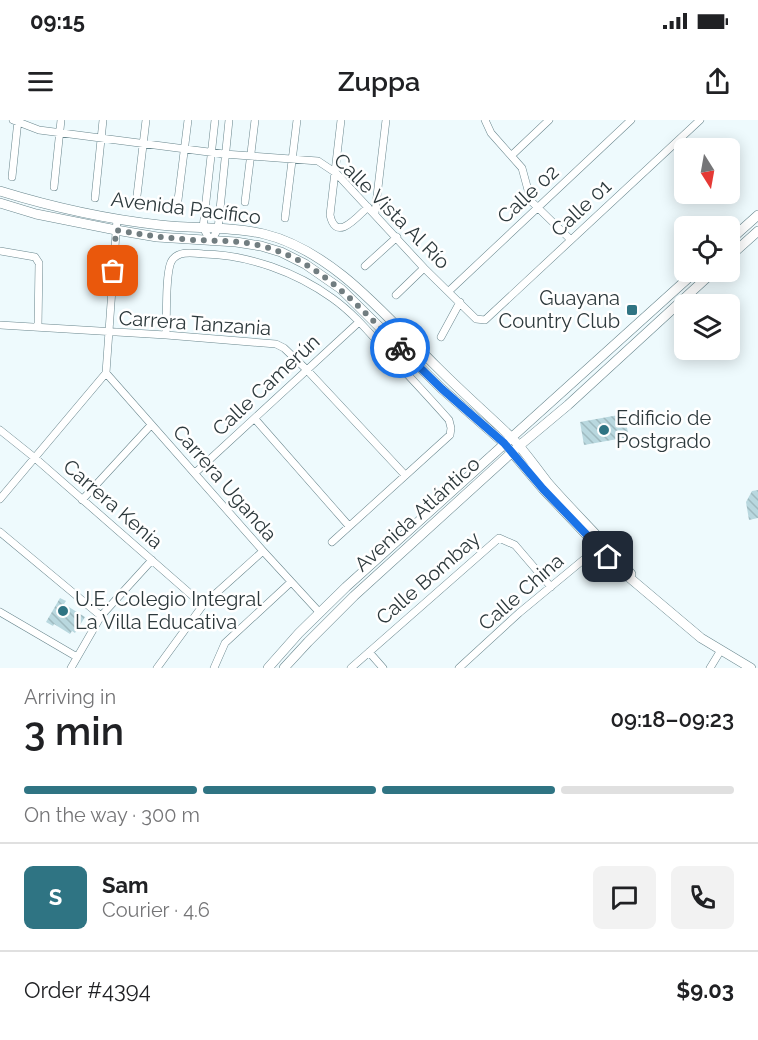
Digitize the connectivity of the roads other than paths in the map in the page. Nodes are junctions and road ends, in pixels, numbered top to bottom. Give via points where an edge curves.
1 (61, 120) edge
2 (102, 120) edge
3 (147, 120) edge
4 (188, 120) edge
5 (215, 120) edge
6 (229, 120) edge
7 (255, 120) edge
8 (297, 120) edge
9 (341, 120) edge
10 (386, 120) edge
11 (485, 120) edge
12 (549, 120) edge
13 (631, 120) edge
14 (700, 120) edge
15 (16, 121) edge
16 (59, 133) junction
17 (101, 138) junction
18 (144, 143) junction
19 (184, 148) junction
20 (211, 152) junction
21 (225, 154) junction
22 (250, 155) junction
23 (512, 155) junction
24 (292, 159) junction
25 (336, 173) junction
26 (12, 177) dead end
27 (54, 187) dead end
28 (0, 191) edge
29 (95, 198) dead end
30 (245, 202) dead end
31 (0, 203) edge
32 (136, 204) dead end
33 (177, 207) dead end
34 (368, 207) junction
35 (538, 207) junction
36 (375, 213) junction
37 (758, 215) edge
38 (285, 218) dead end
39 (117, 219) junction
40 (203, 228) junction
41 (218, 229) junction
42 (116, 230) junction
43 (740, 231) edge
44 (758, 231) edge
45 (397, 237) junction
46 (571, 240) junction
47 (211, 241) junction
48 (740, 247) edge
49 (0, 251) edge
50 (365, 266) dead end
51 (424, 268) junction
52 (684, 282) edge
53 (702, 282) edge
54 (449, 291) junction
55 (396, 295) dead end
56 (460, 302) junction
57 (485, 320) joint
58 (359, 322) junction
59 (0, 325) edge
60 (38, 327) junction
61 (109, 333) junction
62 (166, 334) junction
63 (441, 337) dead end
64 (427, 358) junction
65 (422, 369) junction
66 (307, 370) junction
67 (106, 373) junction
68 (255, 419) junction
69 (151, 424) junction
70 (0, 430) edge
71 (507, 440) junction
72 (516, 449) junction
73 (35, 458) junction
74 (195, 473) junction
75 (405, 475) junction
76 (0, 499) edge
77 (82, 500) junction
78 (349, 526) junction
79 (0, 532) edge
80 (332, 542) dead end
81 (600, 543) junction
82 (263, 551) junction
83 (152, 560) junction
84 (291, 582) junction
85 (551, 587) junction
86 (203, 605) junction
87 (0, 612) edge
88 (320, 613) junction
89 (101, 616) junction
90 (721, 650) junction
91 (369, 652) junction
92 (77, 657) junction
93 (71, 668) edge
94 (157, 668) edge
95 (214, 668) edge
96 (268, 668) edge
97 (284, 668) edge
98 (351, 668) edge
99 (383, 668) edge
100 (459, 668) edge
101 (710, 668) edge
102 (751, 668) edge

1 - 16 street
2 - 17 street
3 - 18 street
4 - 19 street
5 - 20 street
6 - 21 street
7 - 22 street
8 - 24 street
9 - 25 street
10 - 36 street
11 - 23 street via 491,133
12 - 23 street
13 - 35 street, Calle 02
14 - 46 street, Calle 01
15 - 16 street, Calle Vista Al Río
15 - 26 street
16 - 17 street, Calle Vista Al Río
16 - 27 street
17 - 18 street, Calle Vista Al Río
17 - 29 street
18 - 19 street, Calle Vista Al Río
18 - 32 street
19 - 20 street, Calle Vista Al Río
19 - 33 street
20 - 21 street, Calle Vista Al Río
20 - 40 street
21 - 22 street, Calle Vista Al Río
21 - 41 street
22 - 24 street, Calle Vista Al Río
22 - 30 street
23 - 35 street via 522,168 531,201
24 - 25 street, Calle Vista Al Río via 318,161
24 - 38 street
25 - 34 street, Calle Vista Al Río
25 - 34 street via 330,214 336,226 347,226
28 - 39 street, Avenida Pacífico
31 - 42 street, Avenida Pacífico
34 - 36 street, Calle Vista Al Río
35 - 46 street
35 - 54 street, Calle 02
36 - 45 street, Calle Vista Al Río
37 - 43 street
39 - 40 street, Avenida Pacífico
39 - 42 street
40 - 41 street, Avenida Pacífico
40 - 47 street
41 - 47 street
41 - 64 street, Avenida Pacífico via 264,234 311,253 349,280
42 - 47 street, Avenida Pacífico
42 - 61 street
44 - 48 street
45 - 50 street
45 - 51 street, Calle Vista Al Río
46 - 57 street, Calle 01
47 - 65 street, Avenida Pacífico via 261,246 305,264 341,289
49 - 60 street via 35,257 39,263
51 - 54 street, Calle Vista Al Río
51 - 55 street
52 - 71 street, Avenida Atlántico
53 - 72 street, Avenida Atlántico
54 - 56 street, Calle Vista Al Río
56 - 57 street, Calle Vista Al Río via 476,319
56 - 63 street
58 - 62 street via 333,298 267,265 221,254 185,253 172,260 169,271
58 - 66 street, Calle Camerún
58 - 75 street via 449,420 452,428 450,435
59 - 60 street, Carrera Tanzania
60 - 61 street, Carrera Tanzania
61 - 62 street, Carrera Tanzania
61 - 67 street
62 - 66 street, Carrera Tanzania via 276,344
64 - 65 street
64 - 71 street, Avenida Pacífico
65 - 71 street, Avenida Pacífico
66 - 68 street, Calle Camerún
66 - 75 street, Carrera Tanzania
67 - 69 street, Carrera Uganda
67 - 73 street
68 - 74 street, Calle Camerún
68 - 78 street
69 - 74 street, Carrera Uganda
69 - 77 street
70 - 73 street, Carrera Kenia
71 - 72 street
71 - 88 street, Avenida Atlántico
72 - 81 street
72 - 97 street, Avenida Atlántico via 354,596
73 - 76 street
73 - 77 street, Carrera Kenia
74 - 82 street, Carrera Uganda
75 - 78 street
77 - 83 street, Carrera Kenia
78 - 80 street
79 - 89 street
81 - 85 street, Calle China
81 - 90 street via 618,568 701,638
82 - 84 street, Carrera Uganda
82 - 86 street
83 - 86 street, Carrera Kenia
83 - 89 street
84 - 88 street, Carrera Uganda
84 - 95 street via 225,643
85 - 91 street, Calle Bombay via 515,545 499,538
85 - 100 street, Calle China
86 - 94 street
87 - 92 street
88 - 96 street, Avenida Atlántico
89 - 92 street
90 - 101 street
90 - 102 street
91 - 98 street, Calle Bombay
91 - 99 street
92 - 93 street

